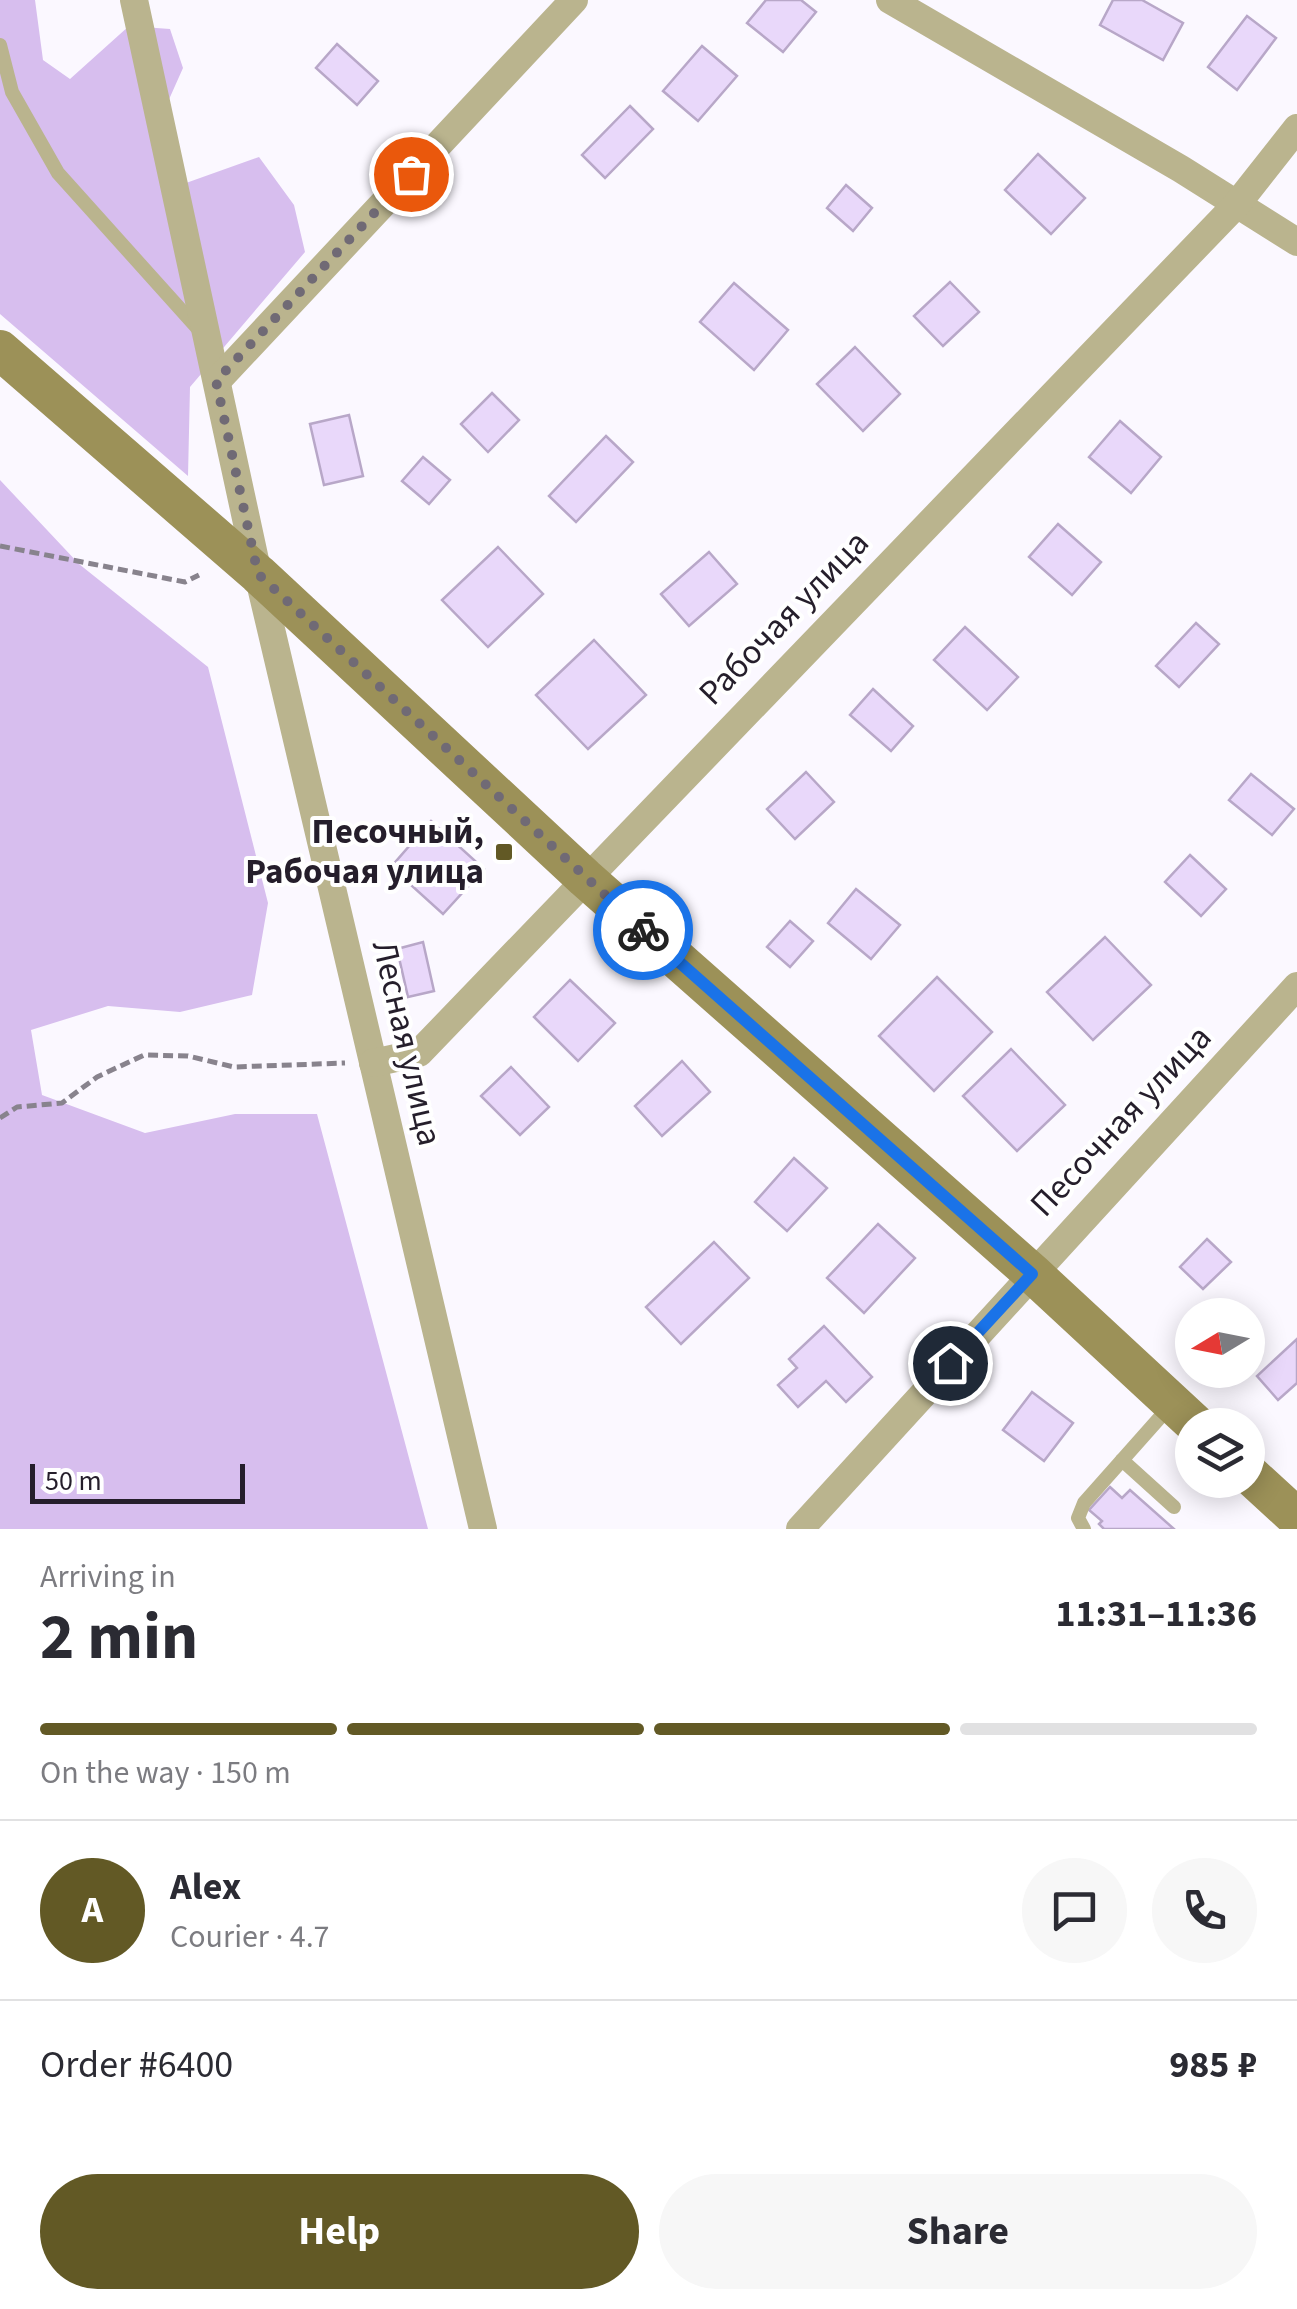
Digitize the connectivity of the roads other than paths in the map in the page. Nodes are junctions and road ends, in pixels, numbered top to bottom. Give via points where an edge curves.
1 (134, 0) edge
2 (574, 0) edge
3 (890, 0) edge
4 (0, 44) edge
5 (1297, 128) edge
6 (1237, 204) junction
7 (1297, 242) edge
8 (207, 340) junction
9 (0, 350) edge
10 (216, 381) junction
11 (258, 574) junction
12 (585, 878) junction
13 (1297, 986) edge
14 (373, 1063) junction
15 (1032, 1274) junction
16 (1177, 1408) edge
17 (1175, 1421) edge
18 (1122, 1460) junction
19 (1265, 1489) edge
20 (1174, 1507) dead end
21 (1297, 1518) edge
22 (483, 1529) edge
23 (800, 1529) edge
24 (1084, 1529) edge

1 - 8 street, Лесная улица
2 - 10 street
3 - 6 street
4 - 8 lane via 12,92 58,172
5 - 6 street, Рабочая улица
6 - 7 street
6 - 12 street, Рабочая улица
8 - 10 street, Лесная улица
9 - 11 main road
10 - 11 street, Лесная улица
11 - 12 main road
11 - 14 street, Лесная улица
12 - 14 street, Рабочая улица via 420,1053
12 - 15 main road
13 - 15 street, Песочная улица
14 - 22 street, Лесная улица
15 - 16 main road
15 - 23 street, Песочная улица
17 - 18 lane
18 - 20 lane
18 - 24 lane via 1084,1502 1078,1518
19 - 21 main road

